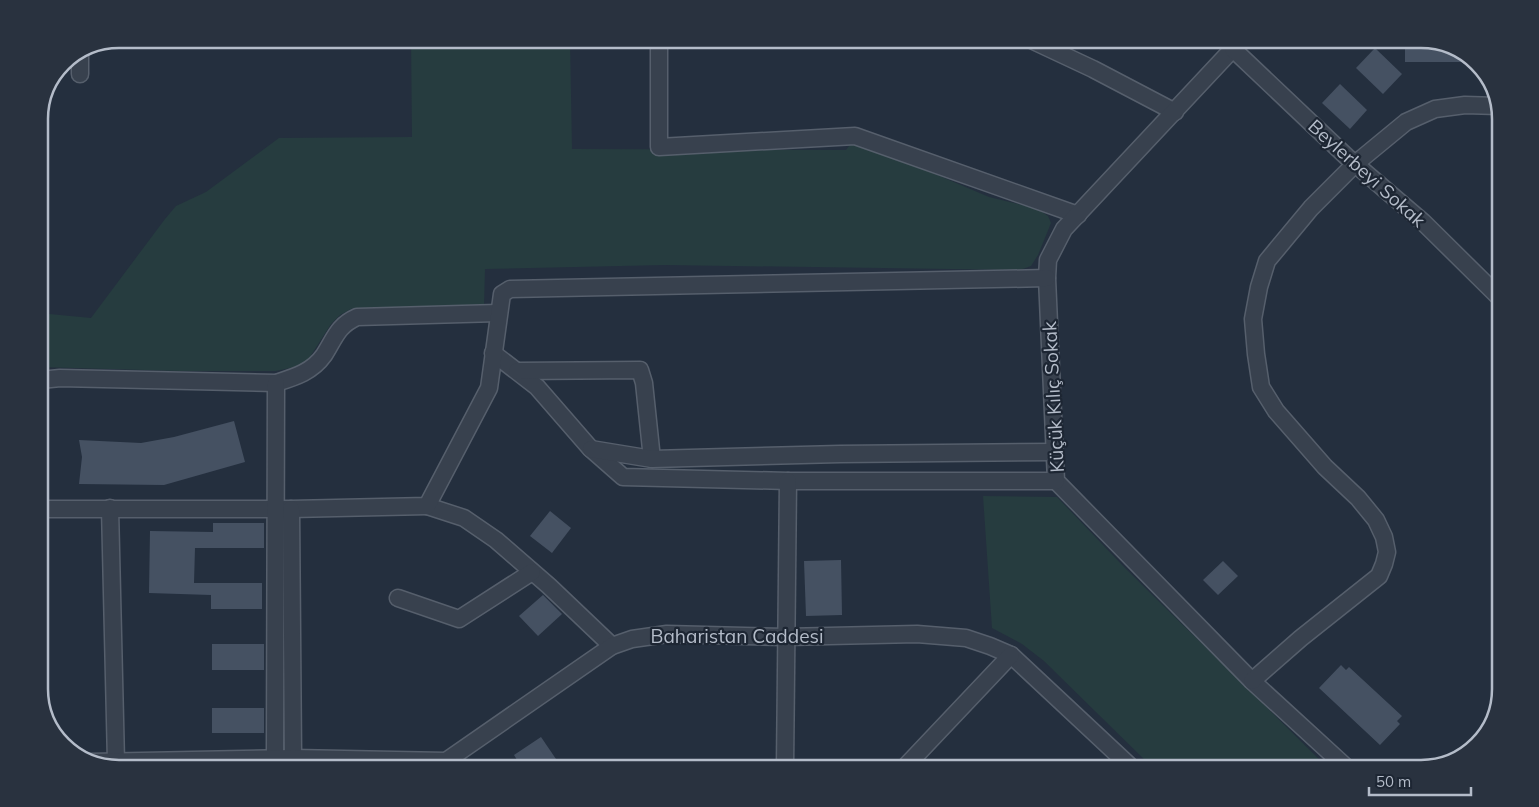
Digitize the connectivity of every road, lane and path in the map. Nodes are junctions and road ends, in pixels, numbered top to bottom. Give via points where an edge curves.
1 (659, 48) edge
2 (1048, 48) edge
3 (1233, 48) edge
4 (1241, 48) edge
5 (80, 59) edge
6 (80, 74) dead end
7 (1490, 106) edge
8 (1175, 112) junction
9 (1355, 164) junction
10 (1078, 215) junction
11 (1047, 278) junction
12 (1491, 290) edge
13 (498, 313) junction
14 (493, 353) junction
15 (517, 371) junction
16 (48, 379) edge
17 (276, 383) junction
18 (590, 448) junction
19 (1055, 452) junction
20 (652, 459) junction
21 (788, 481) junction
22 (1056, 482) junction
23 (427, 506) junction
24 (110, 508) junction
25 (48, 509) edge
26 (284, 509) junction
27 (532, 572) junction
28 (398, 598) dead end
29 (786, 637) junction
30 (612, 646) junction
31 (1011, 655) junction
32 (1252, 681) junction
33 (293, 758) junction
34 (275, 759) junction
35 (116, 760) edge
36 (270, 760) edge
37 (337, 760) edge
38 (453, 760) edge
39 (785, 760) edge
40 (912, 760) edge
41 (1123, 760) edge
42 (1338, 760) edge

1 - 10 street via 659,147 855,136
2 - 8 street
3 - 8 street, Küçük Kılıç Sokak
4 - 9 street, Beylerbeyi Sokak
5 - 6 street
7 - 9 street via 1435,109 1406,122
8 - 10 street, Küçük Kılıç Sokak
9 - 12 street, Beylerbeyi Sokak via 1422,222
9 - 32 street via 1267,261 1258,287 1253,319 1262,387 1276,411 1376,520 1387,552 1379,576
10 - 11 street, Küçük Kılıç Sokak via 1064,229 1048,260
11 - 13 street via 510,289 502,294
11 - 19 street, Küçük Kılıç Sokak
13 - 14 street
13 - 17 street via 357,317 338,329 322,357 308,370
14 - 15 street
14 - 23 street via 489,388
15 - 18 street via 537,387
15 - 20 street via 640,370
16 - 17 street
17 - 26 street
18 - 20 street
18 - 21 street via 623,477
19 - 20 street
19 - 22 street, Küçük Kılıç Sokak
21 - 22 street
21 - 29 street
22 - 32 street, Küçük Kılıç Sokak
23 - 26 street
23 - 27 street via 464,518 496,540
24 - 25 street
24 - 26 street
24 - 35 street
26 - 33 street
26 - 34 street
27 - 28 street via 459,620
27 - 30 street
29 - 30 street, Baharistan Caddesi via 667,634 632,639
29 - 31 street, Baharistan Caddesi via 945,635 966,638
29 - 39 street
30 - 38 street, Baharistan Caddesi
31 - 40 street
31 - 41 street, Baharistan Caddesi
32 - 42 street, Küçük Kılıç Sokak
33 - 34 street, Baharistan Caddesi
33 - 37 street, Baharistan Caddesi
34 - 36 street, Baharistan Caddesi

